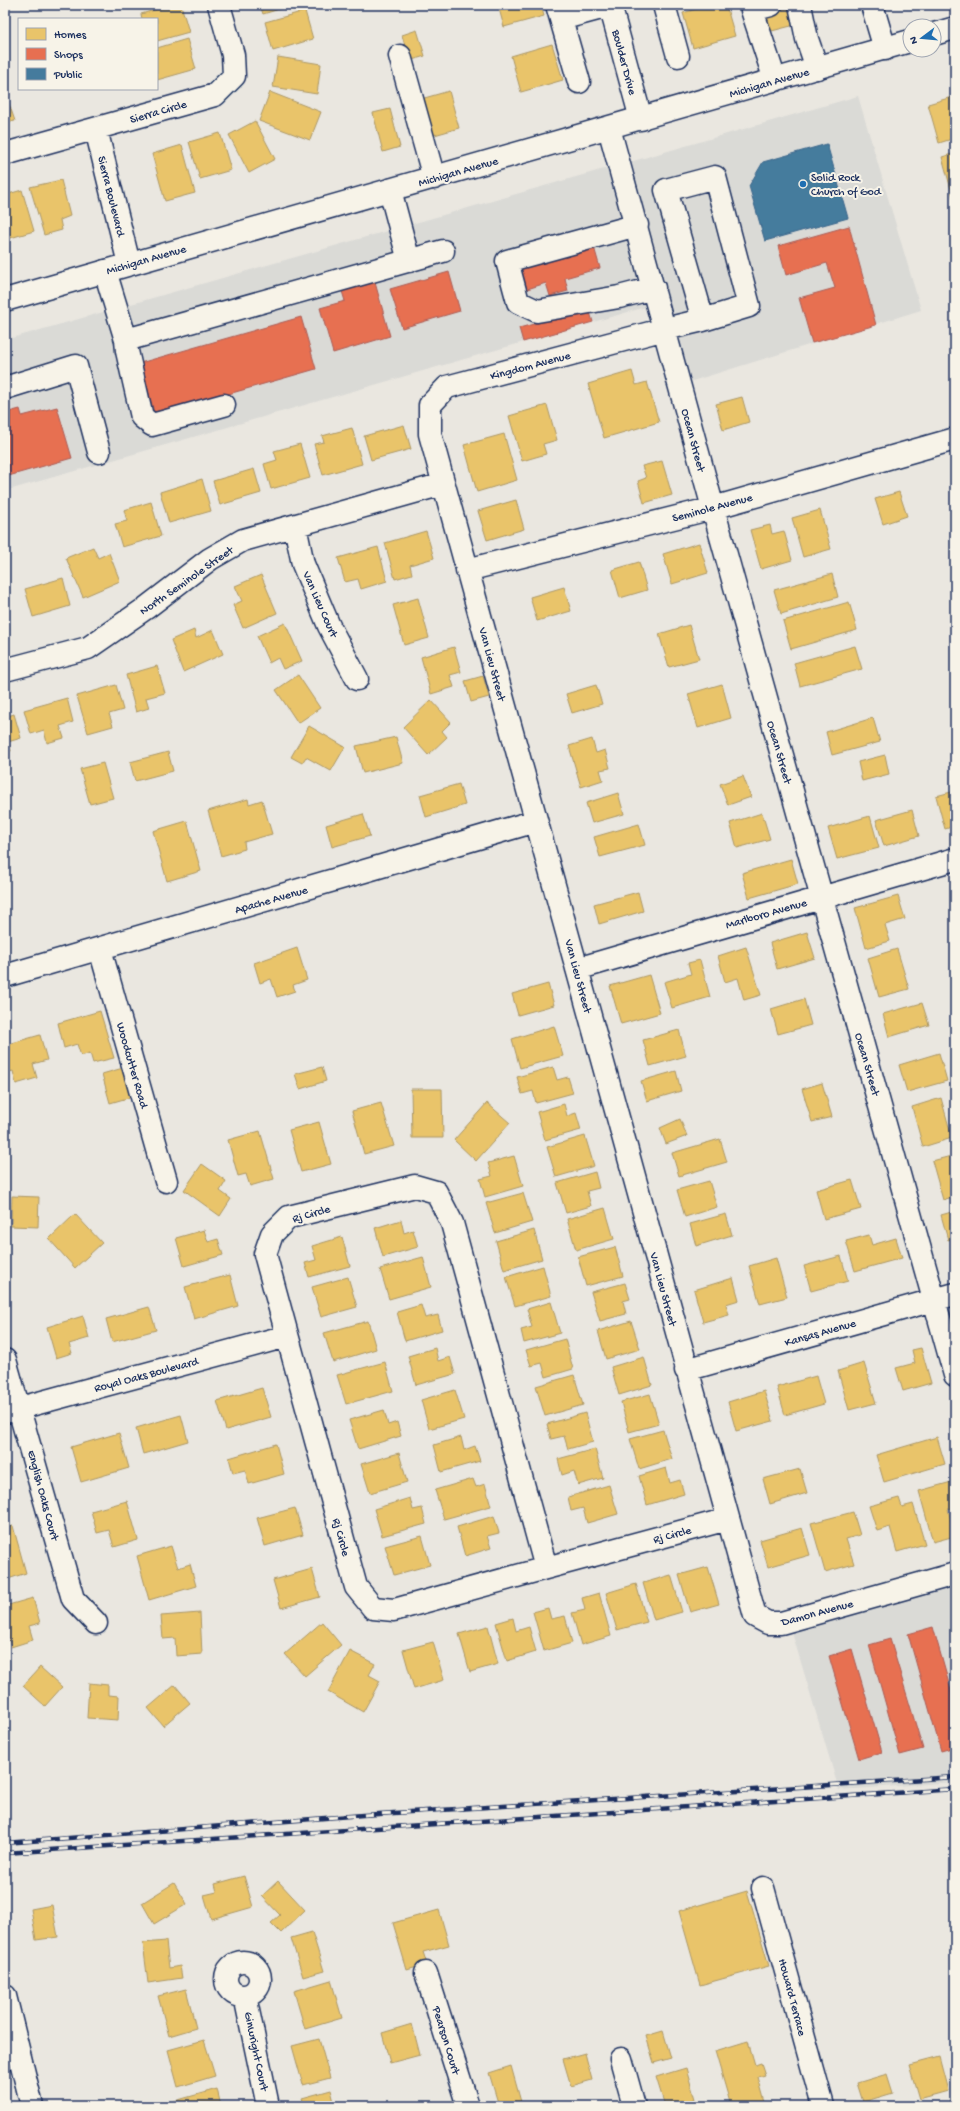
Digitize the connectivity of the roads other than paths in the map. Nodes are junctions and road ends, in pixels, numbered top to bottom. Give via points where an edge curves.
1 (219, 5) edge
2 (611, 5) edge
3 (664, 5) edge
4 (771, 5) edge
5 (800, 5) edge
6 (872, 5) edge
7 (559, 12) edge
8 (955, 28) edge
9 (942, 32) edge
10 (902, 43) edge
11 (884, 49) junction
12 (400, 56) dead end
13 (678, 56) dead end
14 (817, 68) junction
15 (775, 80) junction
16 (579, 82) dead end
17 (642, 119) junction
18 (609, 128) junction
19 (96, 129) junction
20 (5, 154) edge
21 (434, 178) junction
22 (390, 190) junction
23 (637, 225) junction
24 (443, 251) dead end
25 (409, 261) junction
26 (129, 264) junction
27 (105, 271) junction
28 (654, 288) junction
29 (5, 300) edge
30 (703, 320) junction
31 (665, 329) junction
32 (126, 340) junction
33 (5, 388) edge
34 (224, 405) dead end
35 (430, 434) joint
36 (955, 439) edge
37 (99, 452) dead end
38 (443, 484) junction
39 (713, 508) junction
40 (295, 526) junction
41 (467, 570) junction
42 (5, 670) edge
43 (357, 679) dead end
44 (536, 821) junction
45 (955, 859) edge
46 (821, 897) junction
47 (100, 949) junction
48 (577, 969) junction
49 (5, 976) edge
50 (166, 1181) dead end
51 (955, 1294) edge
52 (934, 1300) junction
53 (287, 1336) junction
54 (5, 1360) edge
55 (686, 1370) junction
56 (955, 1376) edge
57 (13, 1410) edge
58 (728, 1519) junction
59 (546, 1568) junction
60 (955, 1574) edge
61 (96, 1623) dead end
62 (763, 1888) dead end
63 (426, 1973) dead end
64 (5, 1996) edge
65 (245, 1996) dead end
66 (621, 2059) dead end
67 (32, 2106) edge
68 (268, 2106) edge
69 (468, 2106) edge
70 (634, 2106) edge
71 (823, 2106) edge

1 - 19 street, Sierra Circle via 233,55 234,76 215,95
2 - 7 street
2 - 17 street, Boulder Drive
3 - 13 street
4 - 15 street via 752,10
5 - 14 street
6 - 11 street
7 - 16 street
8 - 9 street
10 - 11 street, Michigan Avenue
11 - 14 street, Michigan Avenue
12 - 21 street
14 - 15 street, Michigan Avenue
15 - 17 street, Michigan Avenue
17 - 18 street, Michigan Avenue
18 - 21 street, Michigan Avenue
18 - 23 street, Ocean Street
19 - 20 street, Sierra Circle
19 - 26 street, Sierra Boulevard
21 - 22 street, Michigan Avenue
22 - 25 street
22 - 26 street, Michigan Avenue
23 - 28 street, Ocean Street
23 - 28 street via 507,261 518,302 537,311 619,297
24 - 25 street
25 - 32 street
26 - 27 street, Michigan Avenue
27 - 29 street, Michigan Avenue
27 - 32 street
28 - 31 street, Ocean Street
30 - 30 street, Kingdom Avenue via 749,306 715,176 666,190
30 - 31 street, Kingdom Avenue
31 - 35 street, Kingdom Avenue via 447,387 430,405
31 - 39 street, Ocean Street
32 - 34 street via 142,417 152,425
33 - 37 street via 76,366
35 - 38 street, Van Lieu Street
36 - 39 street, Seminole Avenue
38 - 40 street, North Seminole Street
38 - 41 street, Van Lieu Street
39 - 41 street, Seminole Avenue
39 - 46 street, Ocean Street
40 - 42 street, North Seminole Street via 243,540 210,560 88,648
40 - 43 street, Van Lieu Court via 303,564 329,626
41 - 44 street, Van Lieu Street
44 - 47 street, Apache Avenue
44 - 48 street, Van Lieu Street
45 - 46 street, Marlboro Avenue
46 - 48 street, Marlboro Avenue
46 - 52 street, Ocean Street
47 - 49 street, Apache Avenue
47 - 50 street, Woodcutter Road
48 - 55 street, Van Lieu Street
51 - 52 street, Kansas Avenue
52 - 55 street, Kansas Avenue
52 - 56 street, Ocean Street
53 - 57 street, Royal Oaks Boulevard
53 - 59 street, Rj Circle via 356,1587 373,1608 394,1610
53 - 59 street, Rj Circle via 265,1254 272,1234 289,1217 415,1186 436,1192 452,1223
54 - 57 street, English Oaks Court
55 - 58 street, Van Lieu Street
57 - 61 street, English Oaks Court via 73,1599
58 - 59 street, Rj Circle
58 - 60 street, Damon Avenue via 755,1616 768,1623 781,1623
62 - 71 street, Howard Terrace
63 - 69 street, Pearson Court
64 - 67 street
65 - 68 street, Ginwright Court
66 - 70 street

